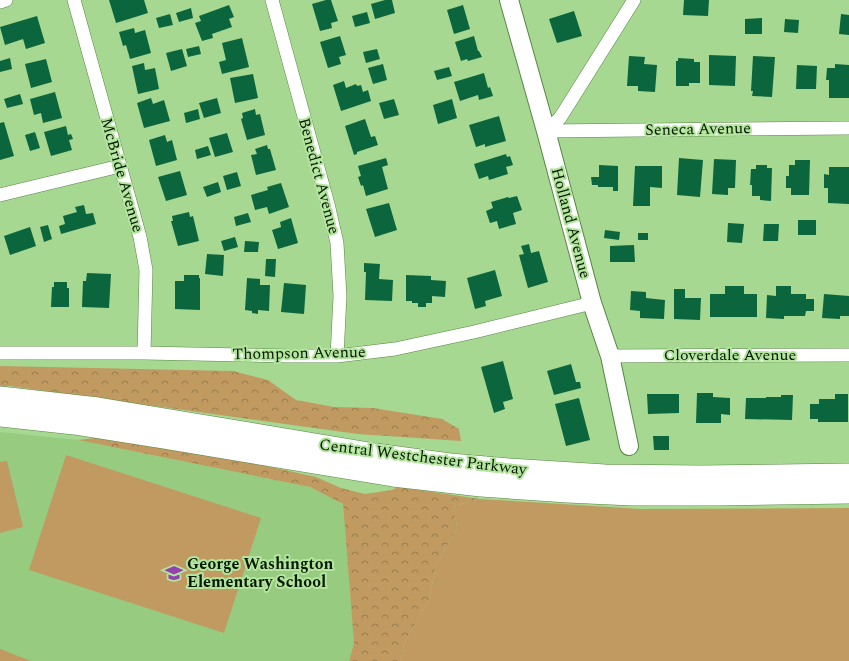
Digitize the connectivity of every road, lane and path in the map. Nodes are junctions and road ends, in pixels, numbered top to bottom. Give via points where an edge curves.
1 (6, 0) edge
2 (74, 0) edge
3 (272, 0) edge
4 (509, 0) edge
5 (634, 0) edge
6 (0, 2) edge
7 (849, 128) edge
8 (546, 131) junction
9 (120, 166) junction
10 (0, 195) edge
11 (592, 303) junction
12 (0, 353) edge
13 (144, 353) junction
14 (849, 355) edge
15 (337, 356) junction
16 (610, 356) junction
17 (0, 397) edge
18 (0, 416) edge
19 (629, 446) dead end
20 (849, 474) edge
21 (849, 493) edge

1 - 6 street
2 - 9 street, McBride Avenue
3 - 15 street, Benedict Avenue via 337,243 340,296
4 - 8 street, Holland Avenue
5 - 8 street via 560,118
7 - 8 street, Seneca Avenue
8 - 11 street, Holland Avenue
9 - 10 street
9 - 13 street, McBride Avenue via 140,237 146,270
11 - 15 street, Thompson Avenue via 395,349
11 - 16 street, Holland Avenue
12 - 13 street, Thompson Avenue
13 - 15 street, Thompson Avenue
14 - 16 street, Cloverdale Avenue
16 - 19 street, Holland Avenue
17 - 20 main road, Central Westchester Parkway via 98,408 375,454 510,470 605,475
18 - 21 main road, Central Westchester Parkway via 74,424 393,476 481,486 632,495

